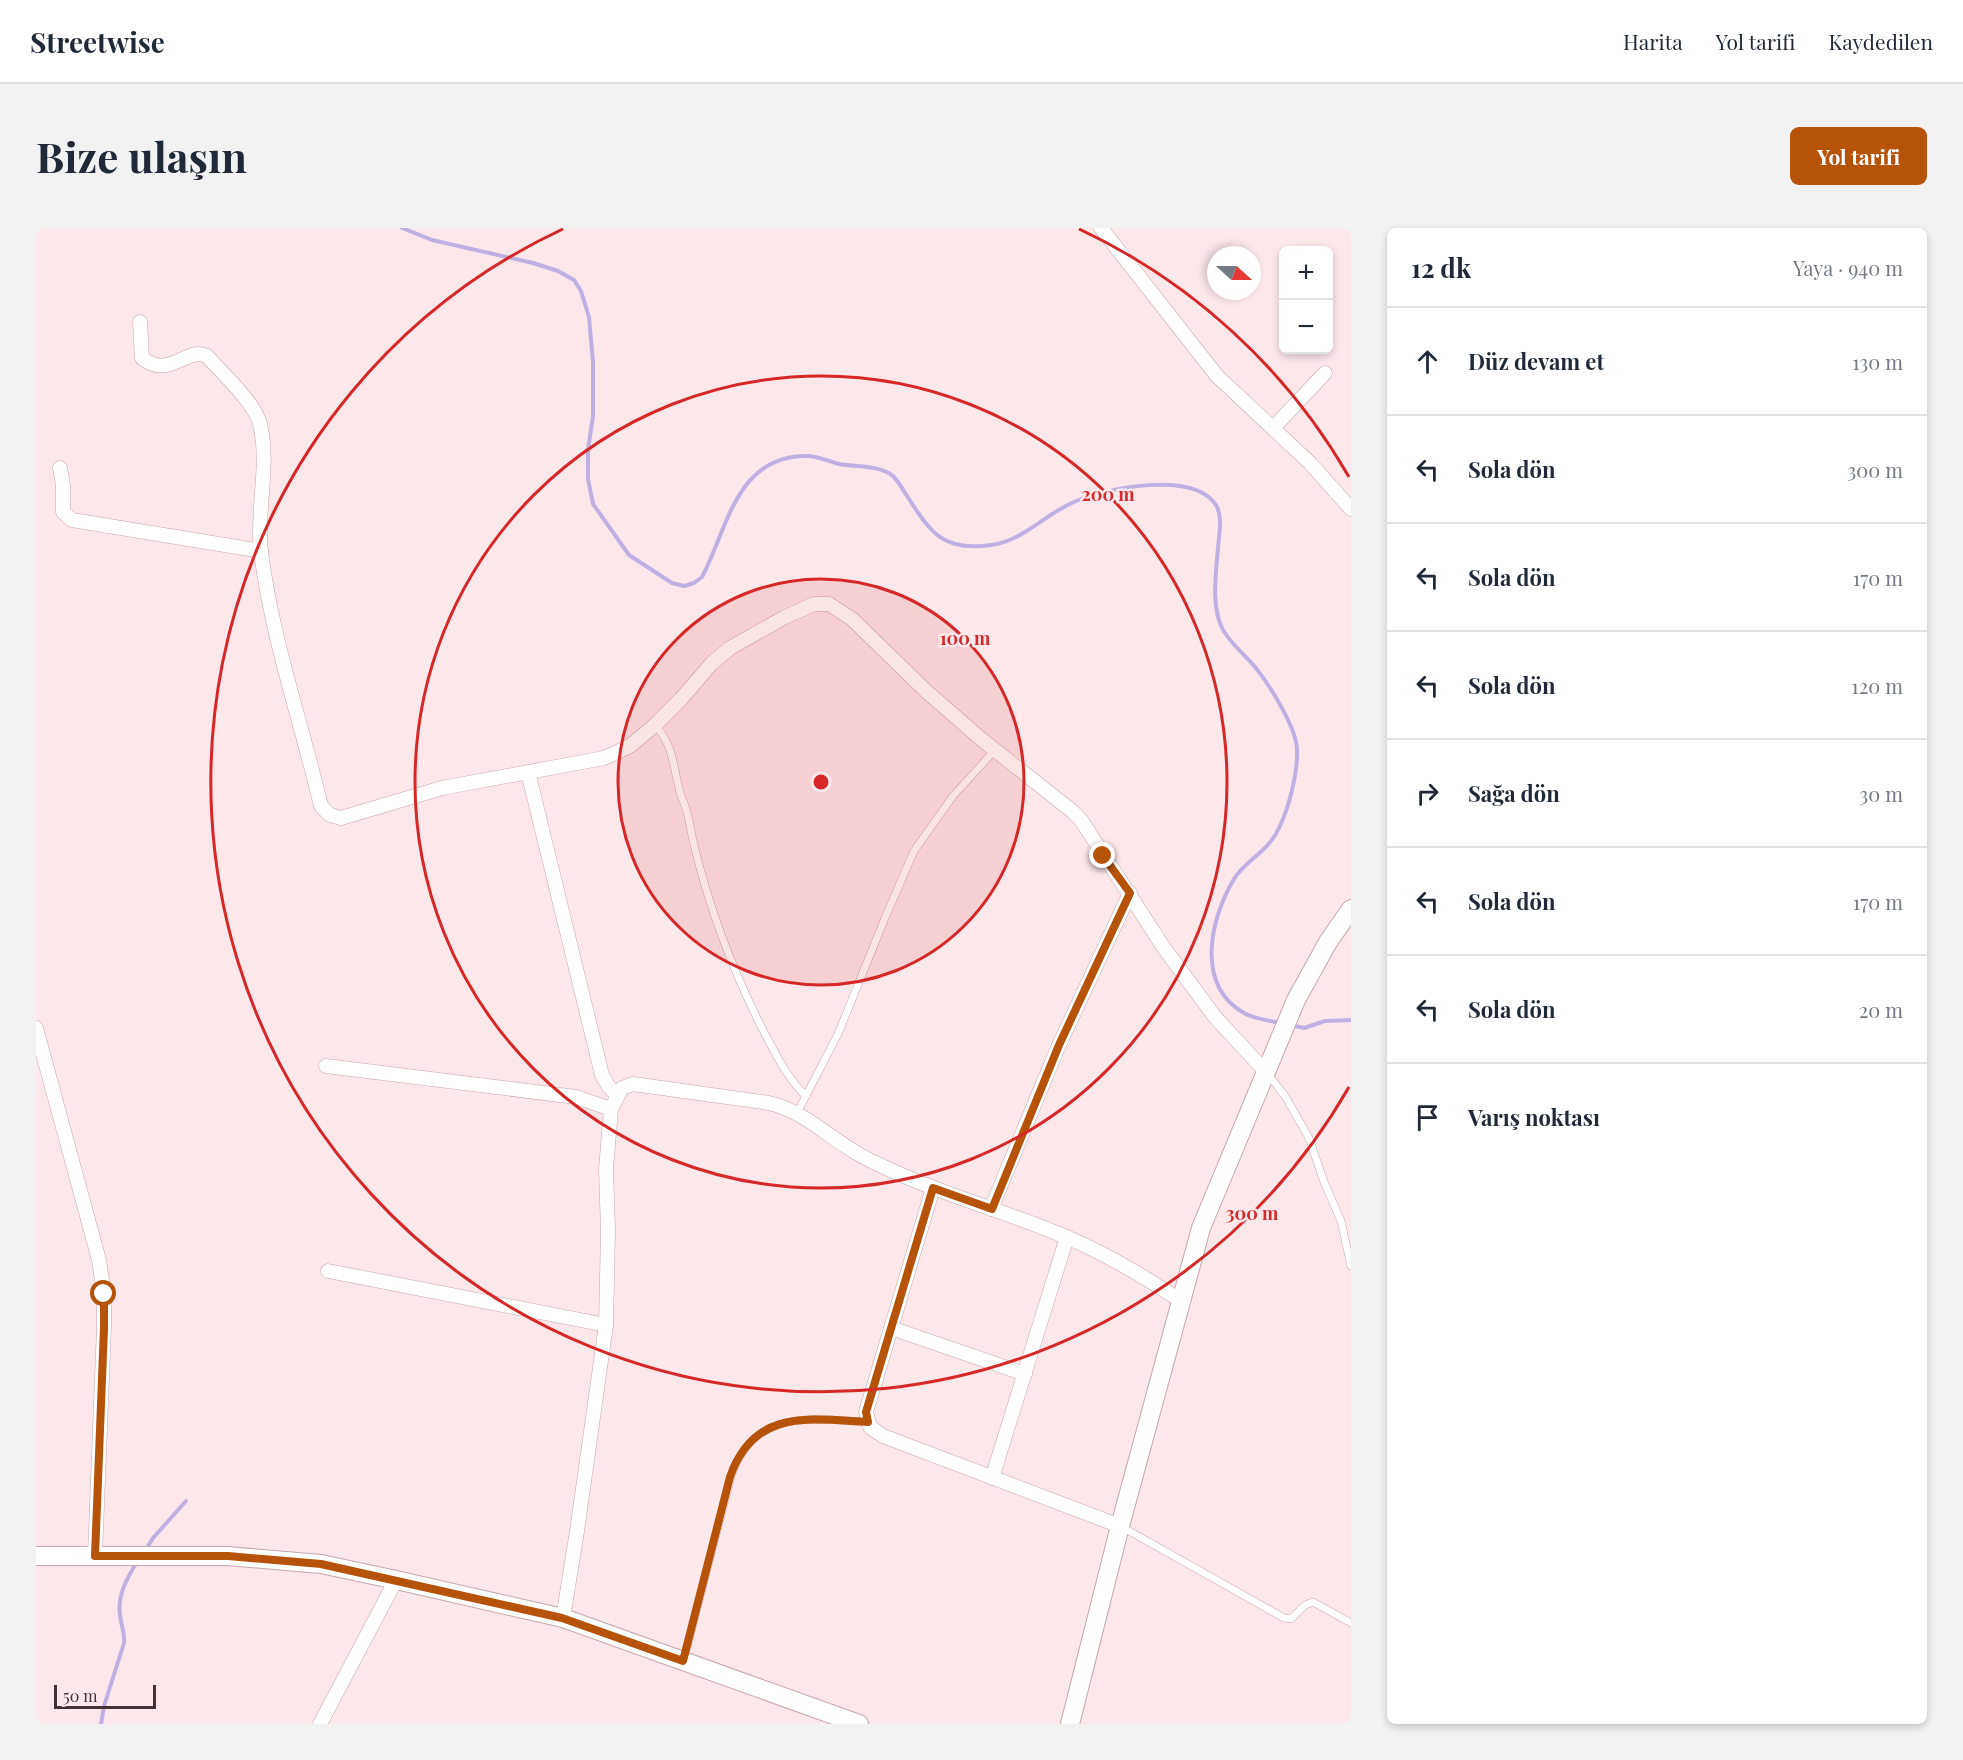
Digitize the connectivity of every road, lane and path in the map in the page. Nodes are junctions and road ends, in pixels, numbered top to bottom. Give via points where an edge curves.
1 (1101, 228) edge
2 (140, 322) dead end
3 (1326, 373) dead end
4 (1273, 428) junction
5 (60, 468) dead end
6 (1351, 509) edge
7 (261, 551) junction
8 (655, 725) junction
9 (995, 750) junction
10 (528, 772) junction
11 (1130, 893) junction
12 (1351, 909) edge
13 (36, 1028) edge
14 (326, 1066) dead end
15 (1265, 1071) junction
16 (617, 1095) junction
17 (806, 1096) junction
18 (611, 1109) junction
19 (797, 1113) junction
20 (933, 1188) junction
21 (992, 1209) junction
22 (1067, 1237) junction
23 (1351, 1266) edge
24 (328, 1271) dead end
25 (1181, 1301) junction
26 (606, 1325) junction
27 (891, 1328) junction
28 (1024, 1374) junction
29 (868, 1422) junction
30 (992, 1478) junction
31 (1120, 1526) junction
32 (36, 1556) edge
33 (95, 1556) junction
34 (396, 1580) junction
35 (562, 1618) junction
36 (1351, 1623) edge
37 (683, 1661) junction
38 (320, 1724) edge
39 (859, 1724) edge
40 (1070, 1724) edge

1 - 4 street via 1217,376
2 - 7 street via 142,358 148,363 176,364 197,353 207,356 256,413 263,444
3 - 4 street
4 - 6 street
5 - 7 street via 63,512 72,520
7 - 10 street via 275,633 298,724 321,806 330,815 341,818 442,788
8 - 9 street via 730,648 814,604 829,604 852,619 926,692
8 - 10 street via 630,746 604,758
8 - 17 lane via 673,756 702,873 728,952 775,1053 792,1082
9 - 11 street via 1081,820
9 - 17 lane via 952,796 914,851 842,1026
10 - 16 street via 602,1075
11 - 15 street via 1164,948 1215,1017
11 - 21 street via 1059,1045
12 - 15 street via 1296,1000
13 - 33 street via 99,1260 104,1294
14 - 18 street via 576,1097
15 - 23 lane via 1309,1138 1341,1221
15 - 25 street via 1201,1228
16 - 18 street
16 - 19 street via 633,1083 769,1103
17 - 19 lane
18 - 26 street via 606,1169
19 - 20 street via 855,1152
20 - 21 street
20 - 27 street
21 - 22 street
22 - 25 street via 1127,1267
22 - 28 street
24 - 26 street
25 - 31 street
26 - 35 street
27 - 28 street
27 - 29 street via 866,1412
28 - 30 street
29 - 30 street via 883,1436
29 - 37 lane via 793,1421 764,1429 744,1449 730,1477
30 - 31 street
31 - 36 lane via 1284,1618 1294,1617 1313,1602
31 - 40 street
32 - 33 street
33 - 34 street via 228,1556 321,1564
34 - 35 street
34 - 38 street
35 - 37 street
37 - 39 street

